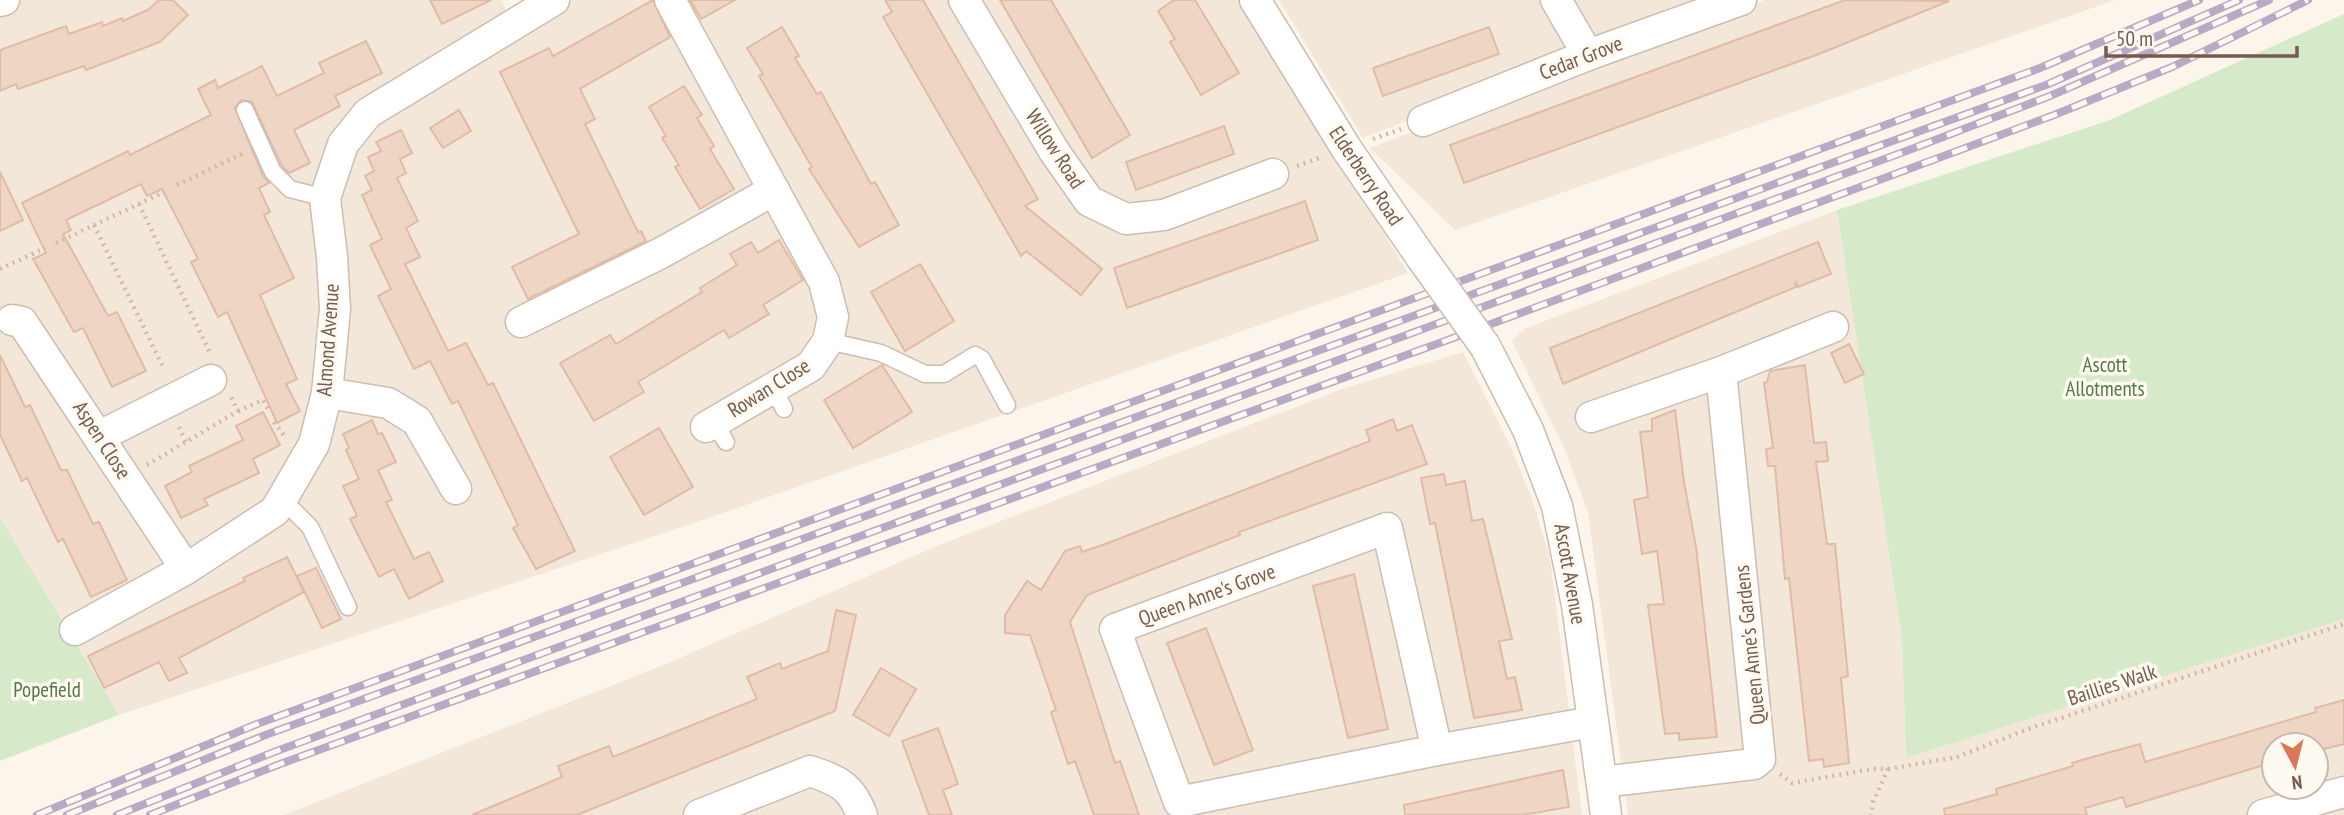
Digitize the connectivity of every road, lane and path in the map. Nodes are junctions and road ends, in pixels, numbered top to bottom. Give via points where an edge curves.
1 (554, 0) edge
2 (670, 0) edge
3 (964, 0) edge
4 (1255, 0) edge
5 (1556, 0) edge
6 (1741, 0) edge
7 (511, 11) edge
8 (1588, 55) junction
9 (245, 110) dead end
10 (1423, 121) joint
11 (260, 145) junction
12 (1346, 148) junction
13 (1273, 174) joint
14 (177, 185) dead end
15 (774, 190) junction
16 (164, 192) dead end
17 (325, 198) junction
18 (139, 204) junction
19 (94, 225) junction
20 (56, 243) dead end
21 (45, 248) dead end
22 (0, 269) edge
23 (12, 320) dead end
24 (521, 321) dead end
25 (1833, 327) dead end
26 (828, 341) junction
27 (1485, 346) joint
28 (163, 367) dead end
29 (1721, 372) junction
30 (217, 376) junction
31 (327, 393) junction
32 (1007, 405) dead end
33 (237, 411) junction
34 (269, 411) dead end
35 (1591, 417) dead end
36 (179, 426) dead end
37 (716, 430) dead end
38 (100, 436) junction
39 (186, 442) junction
40 (127, 478) junction
41 (456, 489) dead end
42 (282, 499) junction
43 (186, 569) junction
44 (348, 607) dead end
45 (2344, 624) edge
46 (75, 630) dead end
47 (1592, 722) junction
48 (1437, 750) junction
49 (1760, 759) junction
50 (1888, 769) junction
51 (1602, 782) junction
52 (2344, 792) edge
53 (699, 815) edge
54 (862, 815) edge
55 (1606, 815) edge
56 (1871, 815) edge
57 (2263, 815) edge

1 - 7 street, Almond Avenue
2 - 15 street, Rowan Close
3 - 13 street, Willow Road via 1089,201 1126,219 1164,215
4 - 12 street, Elderberry Road
5 - 8 street
6 - 8 street, Cedar Grove
7 - 17 street, Almond Avenue via 368,113 342,144
8 - 10 street, Cedar Grove
9 - 11 lane
10 - 12 path
11 - 14 path
11 - 17 lane via 273,172 290,189
12 - 13 path
12 - 27 street, Elderberry Road, bridge
15 - 24 street via 662,253
15 - 26 street, Rowan Close via 824,282 833,317
16 - 18 path
17 - 31 street, Almond Avenue via 335,309
18 - 19 path
18 - 30 path
19 - 20 path
19 - 28 path
21 - 22 path
23 - 38 street, Aspen Close via 22,322
25 - 29 street
26 - 32 lane via 881,353 925,374 944,374 975,355 982,359
26 - 37 street, Rowan Close via 779,398
27 - 47 street, Ascott Avenue via 1528,430 1557,506 1575,593
29 - 35 street
29 - 49 street, Queen Anne's Gardens
30 - 33 path
30 - 38 street
31 - 41 street via 388,403 417,421
31 - 42 street, Almond Avenue via 314,444
33 - 34 path via 263,400
33 - 39 path
36 - 39 path
38 - 40 street, Aspen Close
39 - 40 path
40 - 43 street, Aspen Close
42 - 43 street, Almond Avenue via 275,511
42 - 44 lane via 310,527
43 - 46 street, Almond Avenue
45 - 50 path, Baillies Walk via 1957,757
47 - 48 street, Queen Anne's Grove
47 - 51 street, Ascott Avenue
48 - 48 street, Queen Anne's Grove via 1179,802 1115,629 1387,528
49 - 50 path, Baillies Walk via 1792,783
49 - 51 street via 1754,764
50 - 56 path
51 - 55 street, Ascott Avenue
52 - 57 street
53 - 54 street via 810,771 839,781 856,799

